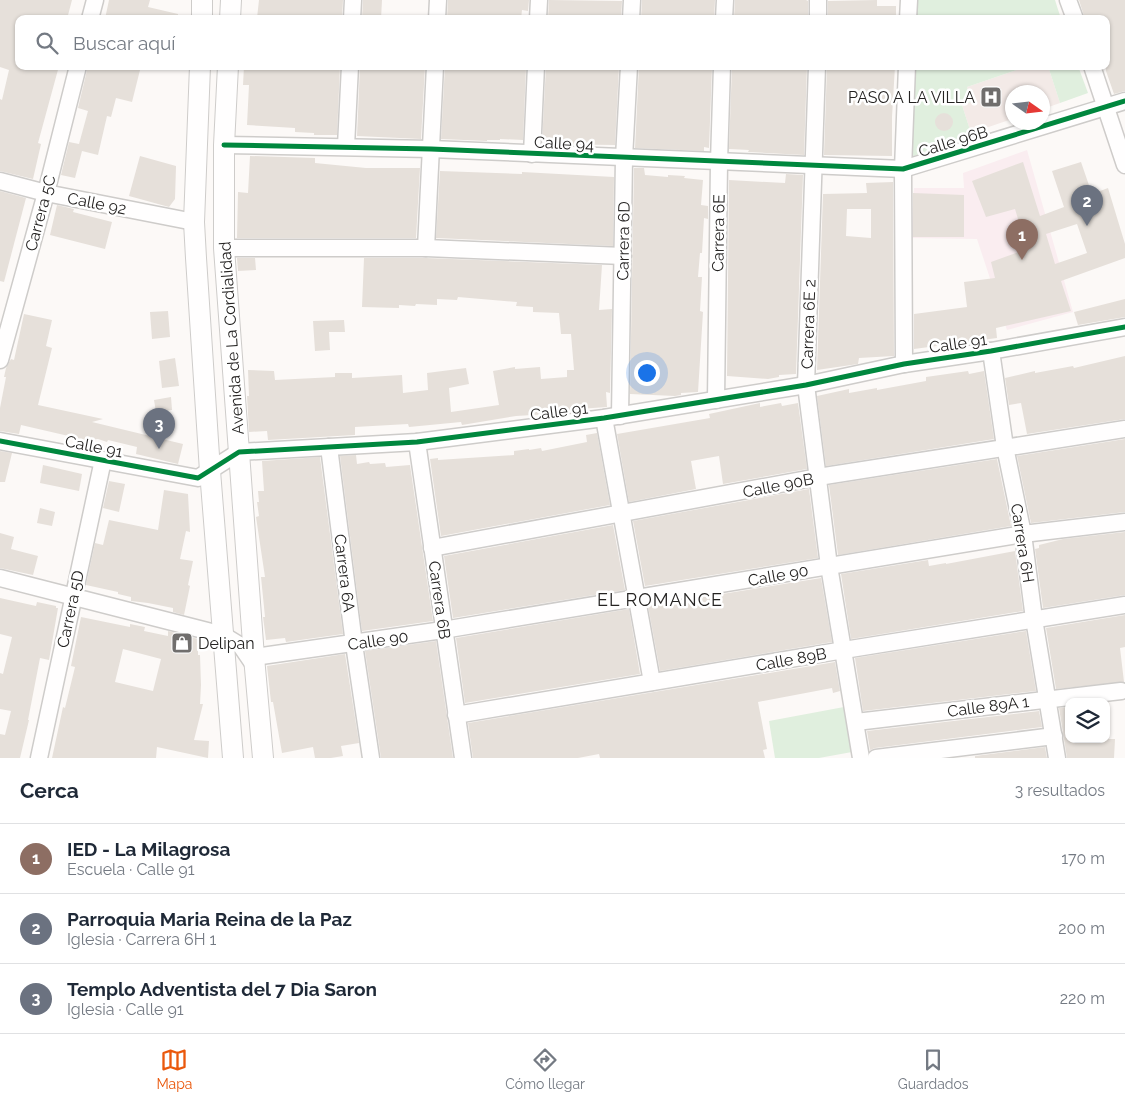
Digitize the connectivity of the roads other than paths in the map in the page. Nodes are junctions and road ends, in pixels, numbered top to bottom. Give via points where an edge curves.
1 (95, 0) edge
2 (202, 0) edge
3 (231, 0) edge
4 (353, 0) edge
5 (438, 0) edge
6 (539, 0) edge
7 (632, 0) edge
8 (725, 0) edge
9 (818, 0) edge
10 (909, 0) edge
11 (1068, 0) edge
12 (91, 15) edge
13 (202, 15) edge
14 (230, 15) edge
15 (352, 15) edge
16 (437, 15) edge
17 (538, 15) edge
18 (631, 15) edge
19 (724, 15) edge
20 (818, 15) edge
21 (908, 15) edge
22 (1073, 15) edge
23 (77, 70) edge
24 (200, 70) edge
25 (228, 70) edge
26 (350, 70) edge
27 (435, 70) edge
28 (536, 70) edge
29 (629, 70) edge
30 (722, 70) edge
31 (816, 70) edge
32 (907, 70) edge
33 (1093, 70) edge
34 (1125, 101) edge
35 (1106, 107) junction
36 (224, 145) junction
37 (346, 146) junction
38 (431, 149) junction
39 (532, 154) junction
40 (624, 158) junction
41 (719, 162) junction
42 (1125, 165) edge
43 (813, 166) junction
44 (903, 169) junction
45 (0, 181) edge
46 (46, 193) junction
47 (194, 222) junction
48 (224, 248) junction
49 (426, 248) junction
50 (623, 256) junction
51 (1125, 327) edge
52 (991, 351) junction
53 (0, 360) edge
54 (904, 364) junction
55 (806, 384) junction
56 (716, 400) junction
57 (612, 417) junction
58 (1125, 429) edge
59 (0, 441) edge
60 (417, 442) junction
61 (329, 447) junction
62 (1005, 447) junction
63 (239, 452) junction
64 (103, 460) junction
65 (210, 471) junction
66 (818, 477) junction
67 (621, 515) junction
68 (1125, 522) edge
69 (1023, 534) junction
70 (432, 548) junction
71 (829, 566) junction
72 (0, 578) edge
73 (73, 595) junction
74 (637, 598) junction
75 (1125, 605) edge
76 (1034, 618) junction
77 (443, 630) junction
78 (223, 635) junction
79 (354, 644) junction
80 (844, 650) junction
81 (254, 661) junction
82 (652, 682) junction
83 (1121, 691) dead end
84 (1048, 698) junction
85 (456, 715) junction
86 (856, 722) junction
87 (1054, 736) junction
88 (39, 758) edge
89 (233, 758) edge
90 (262, 758) edge
91 (371, 758) edge
92 (463, 758) edge
93 (861, 758) edge
94 (876, 758) edge
95 (1057, 758) edge

1 - 12 street
2 - 13 main road
3 - 14 main road
4 - 15 street
5 - 16 street
6 - 17 street
7 - 18 street
8 - 19 street
9 - 20 street
10 - 21 street
11 - 22 street
23 - 46 street, Carrera 5C
24 - 47 main road, Avenida de La Cordialidad
25 - 36 main road, Avenida de La Cordialidad
26 - 37 street
27 - 38 street
28 - 39 street
29 - 40 street, Carrera 6D
30 - 41 street, Carrera 6E
31 - 43 street, Carrera 6E 2
32 - 44 street
33 - 35 street
34 - 35 street, Calle 96B
35 - 42 street
35 - 44 street, Calle 96B
36 - 37 street, Calle 94
36 - 48 main road, Avenida de La Cordialidad
37 - 38 street, Calle 94
38 - 39 street, Calle 94
38 - 49 street
39 - 40 street, Calle 94
40 - 41 street, Calle 94
40 - 50 street, Carrera 6D
41 - 43 street, Calle 94
41 - 56 street, Carrera 6E
43 - 44 street, Calle 94
43 - 55 street, Carrera 6E 2
44 - 54 street
45 - 46 street, Calle 92
46 - 47 street, Calle 92
46 - 53 street, Carrera 5C
47 - 65 main road, Avenida de La Cordialidad
48 - 49 street
48 - 63 main road, Avenida de La Cordialidad
49 - 50 street
50 - 57 street, Carrera 6D
51 - 52 street, Calle 91
52 - 54 street, Calle 91
52 - 62 street, Carrera 6H
54 - 55 street, Calle 91
55 - 56 street, Calle 91
55 - 66 street, Carrera 6E 2
56 - 57 street, Calle 91
57 - 60 street, Calle 91
57 - 67 street, Carrera 6D
58 - 62 street, Calle 90B
59 - 64 street, Calle 91
60 - 61 street, Calle 91
60 - 70 street, Carrera 6B
61 - 63 street, Calle 91
61 - 79 street, Carrera 6A
62 - 66 street, Calle 90B
62 - 69 street, Carrera 6H
63 - 65 street, Calle 91
63 - 81 main road, Avenida de La Cordialidad
64 - 65 street, Calle 91 via 198,478
64 - 73 street, Carrera 5D
65 - 78 main road, Avenida de La Cordialidad
66 - 67 street, Calle 90B
66 - 71 street, Carrera 6E 2
67 - 70 street, Calle 90B
67 - 74 street, Carrera 6D
68 - 69 street, Calle 90
69 - 71 street, Calle 90
69 - 76 street, Carrera 6H
70 - 77 street, Carrera 6B
71 - 74 street, Calle 90
71 - 80 street, Carrera 6E 2
72 - 73 street
73 - 78 street
73 - 88 street, Carrera 5D
74 - 77 street, Calle 90
74 - 82 street, Carrera 6D
75 - 76 street, Calle 89B
76 - 80 street, Calle 89B
76 - 84 street, Carrera 6H
77 - 79 street, Calle 90
77 - 85 street, Carrera 6B
78 - 81 street via 241,646
78 - 89 main road, Avenida de La Cordialidad
79 - 81 street, Calle 90
79 - 91 street, Carrera 6A
80 - 82 street, Calle 89B
80 - 86 street, Carrera 6E 2
81 - 90 main road, Avenida de La Cordialidad
82 - 85 street, Calle 89B
83 - 84 street, Calle 89A 1
84 - 86 street, Calle 89A 1
84 - 87 street, Carrera 6H
85 - 92 street, Carrera 6B
86 - 93 street, Carrera 6E 2
87 - 94 street
87 - 95 street, Carrera 6H

